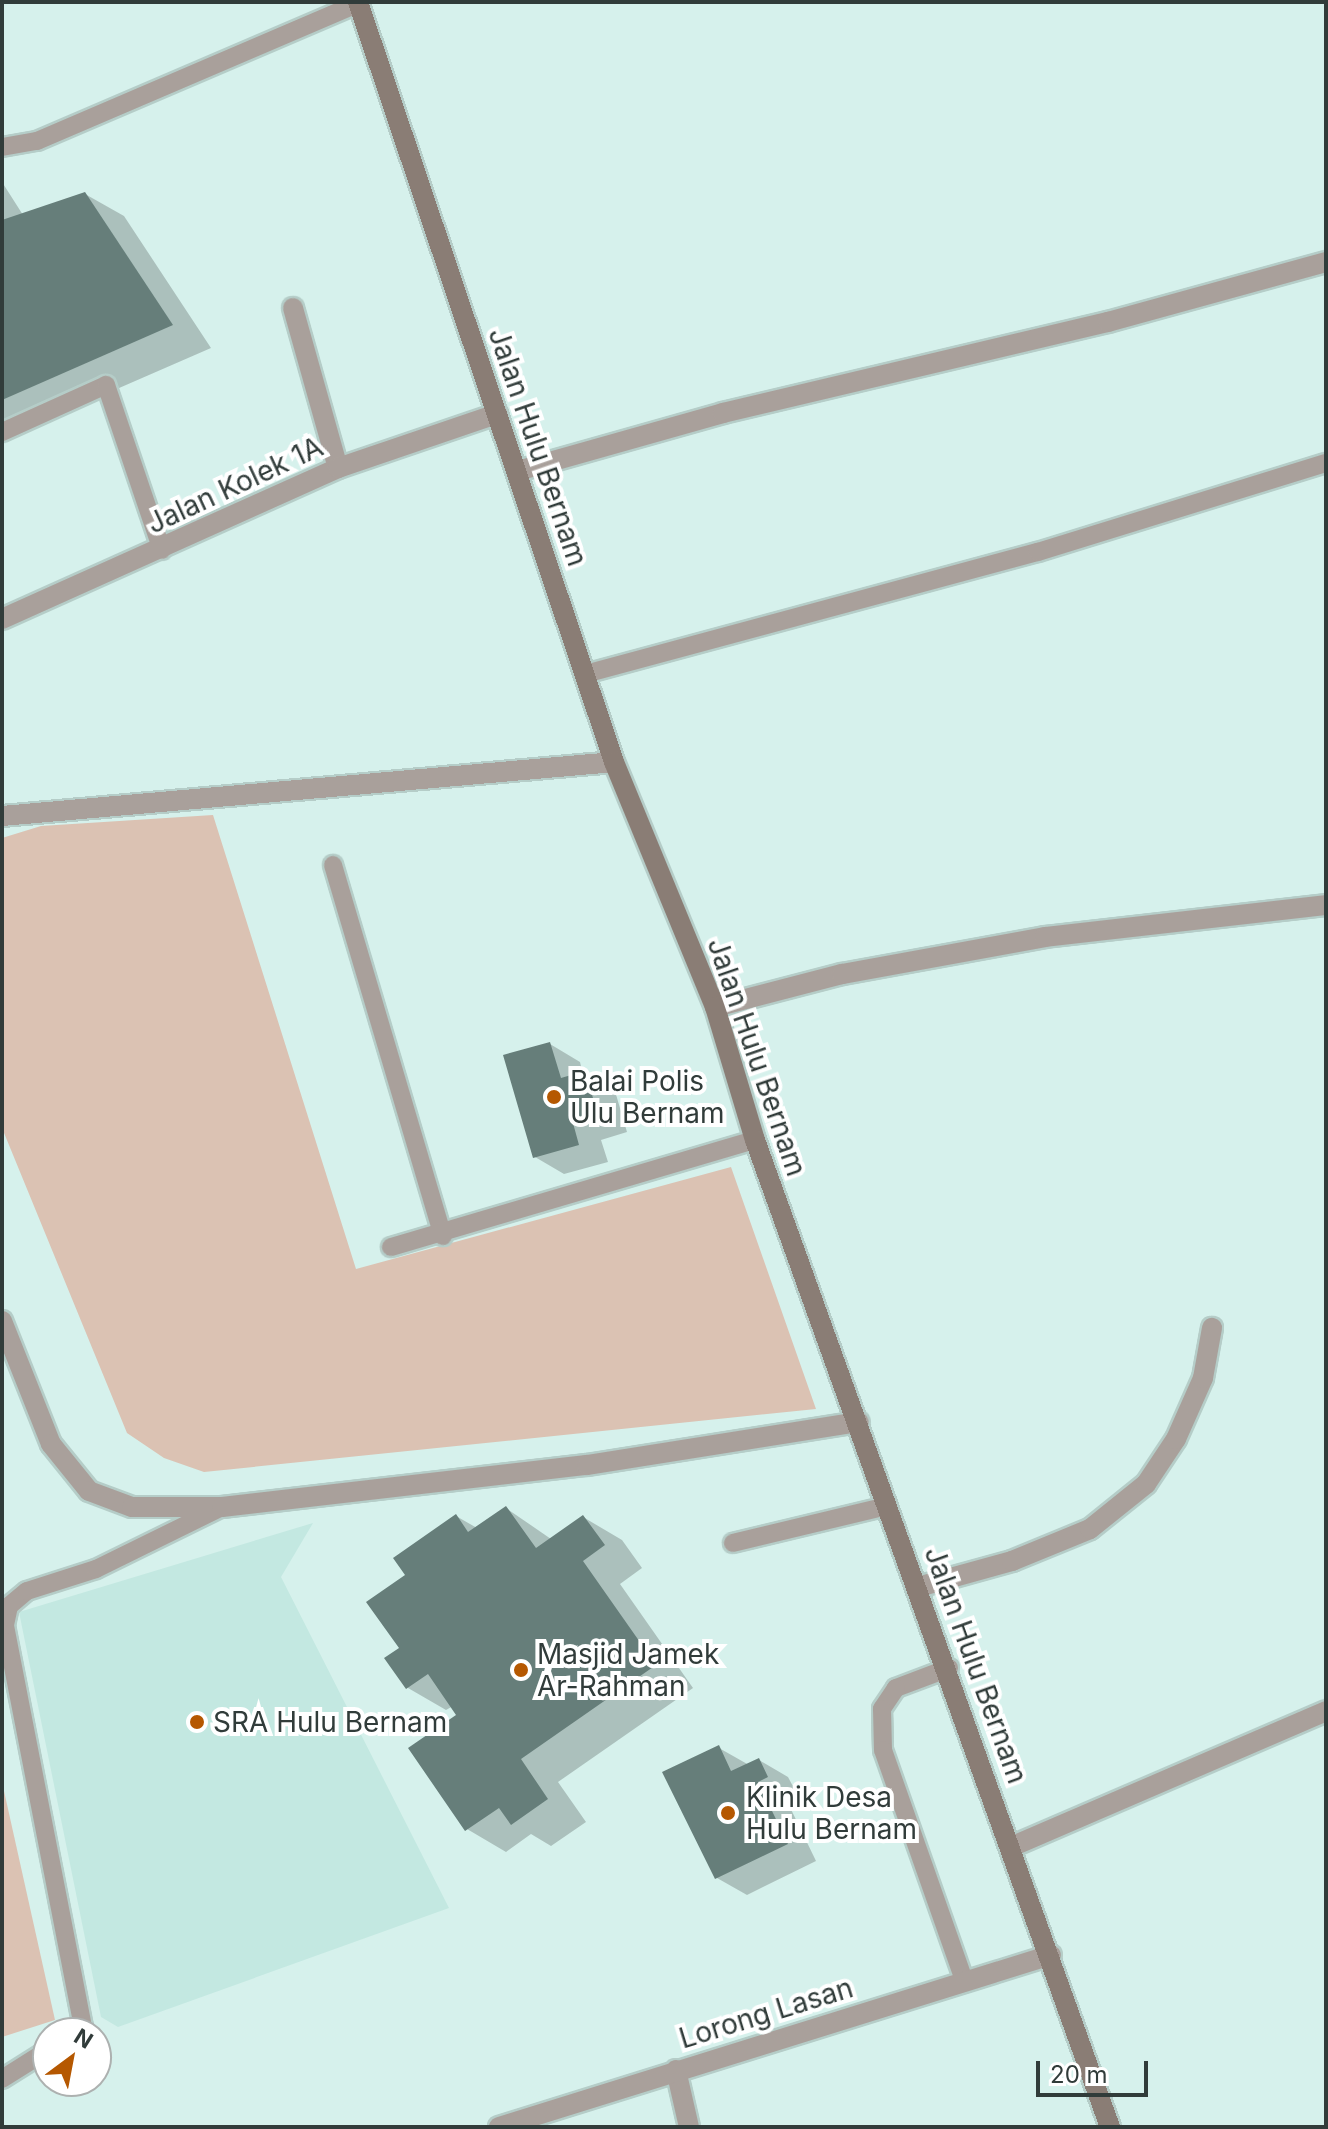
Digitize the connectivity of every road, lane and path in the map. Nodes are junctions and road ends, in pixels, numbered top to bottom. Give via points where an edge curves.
1 (358, 2) edge
2 (2, 147) edge
3 (1326, 262) edge
4 (293, 308) dead end
5 (497, 414) junction
6 (2, 432) edge
7 (1326, 463) edge
8 (338, 468) junction
9 (518, 471) junction
10 (162, 550) junction
11 (2, 619) edge
12 (585, 674) junction
13 (614, 762) junction
14 (2, 816) edge
15 (333, 865) dead end
16 (1326, 905) edge
17 (715, 1007) junction
18 (755, 1140) junction
19 (443, 1236) junction
20 (391, 1247) dead end
21 (2, 1321) edge
22 (1212, 1328) dead end
23 (859, 1422) junction
24 (887, 1506) junction
25 (222, 1507) junction
26 (733, 1543) dead end
27 (918, 1587) junction
28 (949, 1668) junction
29 (1326, 1711) edge
30 (1013, 1846) junction
31 (1051, 1955) junction
32 (964, 1980) junction
33 (81, 2017) edge
34 (32, 2060) edge
35 (676, 2070) junction
36 (2, 2079) edge
37 (499, 2127) edge
38 (689, 2127) edge
39 (1110, 2127) edge

1 - 2 lane via 37,141
1 - 5 main road, Jalan Hulu Bernam
3 - 9 street via 1108,322 723,413
4 - 8 street
5 - 8 street, Jalan Kolek 1A
5 - 9 main road, Jalan Hulu Bernam
6 - 10 lane via 106,385
7 - 12 lane via 1038,552
8 - 10 street, Jalan Kolek 1A
9 - 12 main road, Jalan Hulu Bernam
10 - 11 street, Jalan Kolek 1A
12 - 13 main road, Jalan Hulu Bernam
13 - 14 street
13 - 17 main road, Jalan Hulu Bernam
15 - 19 lane
16 - 17 street via 942,954
17 - 18 main road, Jalan Hulu Bernam
18 - 19 lane
18 - 23 main road, Jalan Hulu Bernam
19 - 20 lane
21 - 25 street via 51,1444 89,1491 132,1507
22 - 27 street via 1203,1378 1176,1439 1146,1484 1090,1529 1012,1561
23 - 24 main road, Jalan Hulu Bernam
23 - 25 street via 587,1465
24 - 26 lane
24 - 27 main road, Jalan Hulu Bernam
25 - 33 lane via 96,1569 27,1591 9,1606 5,1625
27 - 28 main road, Jalan Hulu Bernam
28 - 30 main road, Jalan Hulu Bernam
28 - 32 lane via 896,1688 882,1709 883,1750
29 - 30 street
30 - 31 main road, Jalan Hulu Bernam
31 - 32 street, Lorong Lasan
31 - 39 main road, Jalan Hulu Bernam
32 - 35 street, Lorong Lasan
34 - 36 lane
35 - 37 street, Lorong Lasan
35 - 38 street

